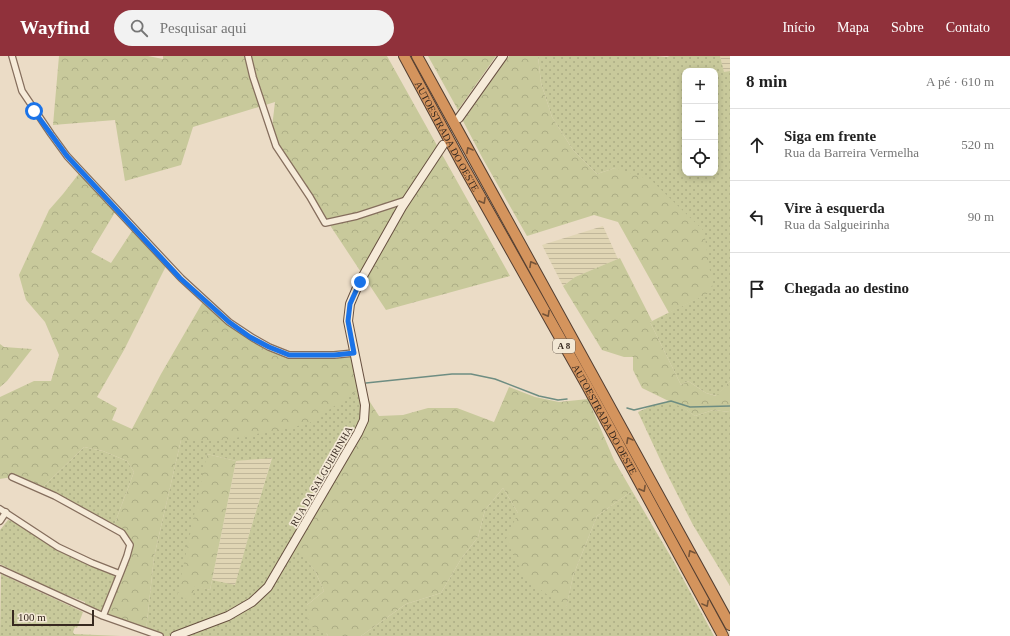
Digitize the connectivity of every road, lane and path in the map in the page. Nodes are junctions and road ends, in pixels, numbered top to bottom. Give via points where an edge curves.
1 (12, 56) edge
2 (248, 56) edge
3 (400, 56) edge
4 (404, 56) edge
5 (417, 56) edge
6 (503, 56) edge
7 (416, 77) junction
8 (459, 118) dead end
9 (443, 145) dead end
10 (406, 200) junction
11 (354, 353) junction
12 (12, 478) dead end
13 (0, 509) edge
14 (6, 512) junction
15 (0, 521) edge
16 (0, 568) edge
17 (120, 574) junction
18 (103, 616) junction
19 (730, 624) edge
20 (160, 636) edge
21 (175, 636) edge
22 (723, 636) edge

1 - 11 street via 22,91 67,156 180,278 229,322 259,341 289,355
2 - 10 street via 276,146 325,223 357,216
3 - 7 highway
4 - 7 highway, AUTOESTRADA DO OESTE / A 8
19 -> 5 highway, AUTOESTRADA DO OESTE / A 8
6 - 8 street
7 -> 22 highway, AUTOESTRADA DO OESTE / A 8
9 - 10 street, RUA DA SALGUEIRINHA
10 - 11 street, RUA DA SALGUEIRINHA via 350,304 348,321
11 - 21 street, RUA DA SALGUEIRINHA via 365,405 364,420 268,588 252,602 228,616
12 - 17 street via 55,496 122,533 130,545
13 - 14 street
14 - 15 street
14 - 17 street via 58,547
16 - 18 street
17 - 18 street
18 - 20 street

